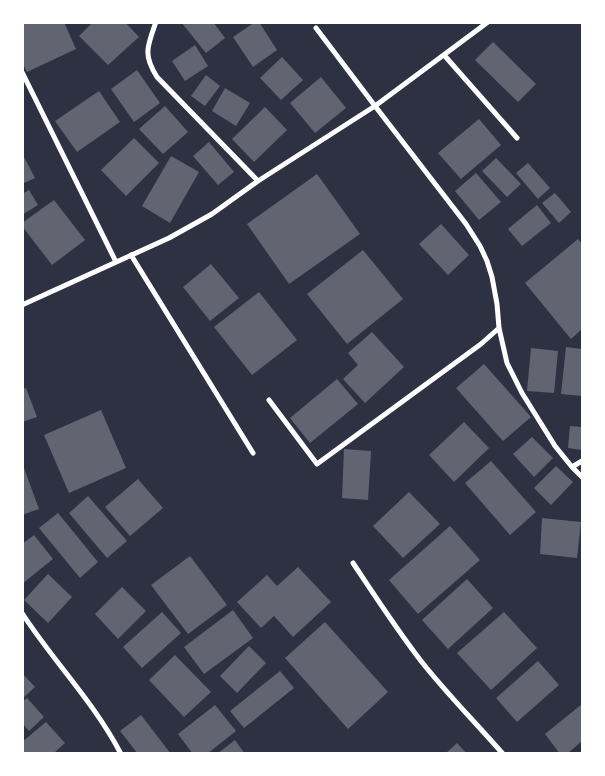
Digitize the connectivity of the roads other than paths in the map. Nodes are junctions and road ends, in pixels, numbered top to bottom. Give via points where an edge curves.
1 (156, 22) edge
2 (488, 22) edge
3 (316, 28) dead end
4 (444, 55) junction
5 (22, 72) edge
6 (375, 106) junction
7 (516, 138) dead end
8 (258, 181) junction
9 (131, 255) junction
10 (116, 262) junction
11 (22, 305) edge
12 (499, 328) junction
13 (269, 400) dead end
14 (253, 453) dead end
15 (582, 461) edge
16 (572, 467) junction
17 (582, 477) edge
18 (353, 563) dead end
19 (22, 613) edge
20 (120, 754) edge
21 (503, 754) edge

1 - 8 street via 147,50 150,66 157,77
2 - 4 street
3 - 6 street
4 - 6 street
4 - 7 street
5 - 10 street
6 - 8 street
6 - 12 street via 480,246 492,277
8 - 9 street via 212,214
9 - 10 street
9 - 14 street
10 - 11 street
12 - 13 street via 317,464
12 - 16 street via 507,363 522,392
15 - 16 street
16 - 17 street
18 - 21 street via 421,660
19 - 20 street via 94,710

